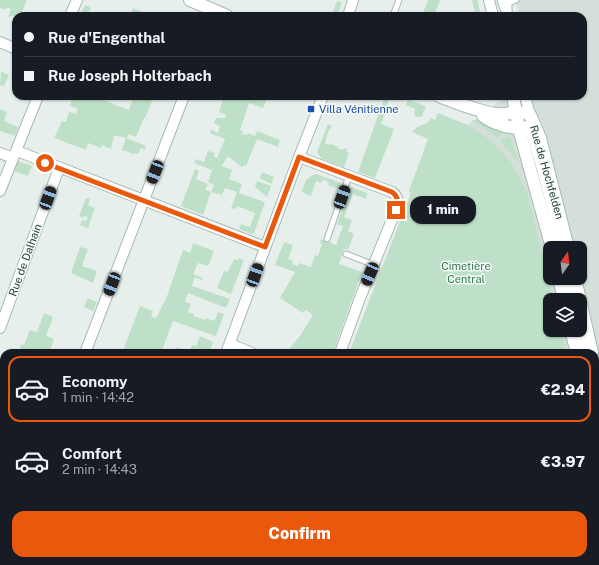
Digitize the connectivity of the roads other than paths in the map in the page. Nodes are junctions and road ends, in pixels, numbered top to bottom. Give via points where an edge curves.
1 (77, 0) edge
2 (190, 0) edge
3 (353, 0) edge
4 (399, 0) edge
5 (489, 0) edge
6 (516, 0) edge
7 (504, 1) edge
8 (72, 12) edge
9 (215, 12) edge
10 (349, 12) edge
11 (394, 12) edge
12 (492, 12) edge
13 (505, 12) edge
14 (0, 42) edge
15 (12, 47) edge
16 (36, 100) edge
17 (182, 100) edge
18 (322, 100) edge
19 (449, 100) edge
20 (514, 100) edge
21 (525, 100) edge
22 (477, 110) junction
23 (516, 111) junction
24 (525, 124) junction
25 (0, 153) edge
26 (15, 155) junction
27 (299, 157) junction
28 (59, 168) junction
29 (349, 176) junction
30 (0, 191) edge
31 (144, 201) junction
32 (327, 239) dead end
33 (550, 241) edge
34 (558, 241) edge
35 (566, 241) edge
36 (265, 247) junction
37 (346, 254) dead end
38 (374, 265) junction
39 (577, 285) edge
40 (0, 328) edge
41 (573, 337) edge
42 (581, 337) edge
43 (228, 348) edge
44 (87, 349) edge
45 (341, 349) edge
46 (576, 349) edge
47 (583, 349) edge
48 (591, 349) edge

1 - 8 street
2 - 9 main road
3 - 10 street
4 - 11 lane
5 - 12 street
6 - 7 lane
7 - 13 street
14 - 15 street
16 - 26 street
17 - 31 street
18 - 27 street
19 - 22 main road
20 - 23 main road, Rue de Hochfelden
21 - 24 street, Rue de Hochfelden
22 - 23 main road via 501,114
22 - 24 main road via 488,119 514,128
23 - 24 main road, Rue de Hochfelden
24 - 33 main road, Rue de Hochfelden
24 - 34 lane
24 - 35 main road, Rue de Hochfelden via 540,138
25 - 26 street
26 - 28 street
26 - 30 street
27 - 29 street
27 - 36 street
28 - 31 street
28 - 40 street, Rue de Dalhain
29 - 32 lane
29 - 38 street via 392,192 398,199
31 - 36 street
31 - 44 street
36 - 43 street
37 - 38 lane
38 - 45 street
39 - 48 main road
41 - 46 main road
42 - 47 lane

